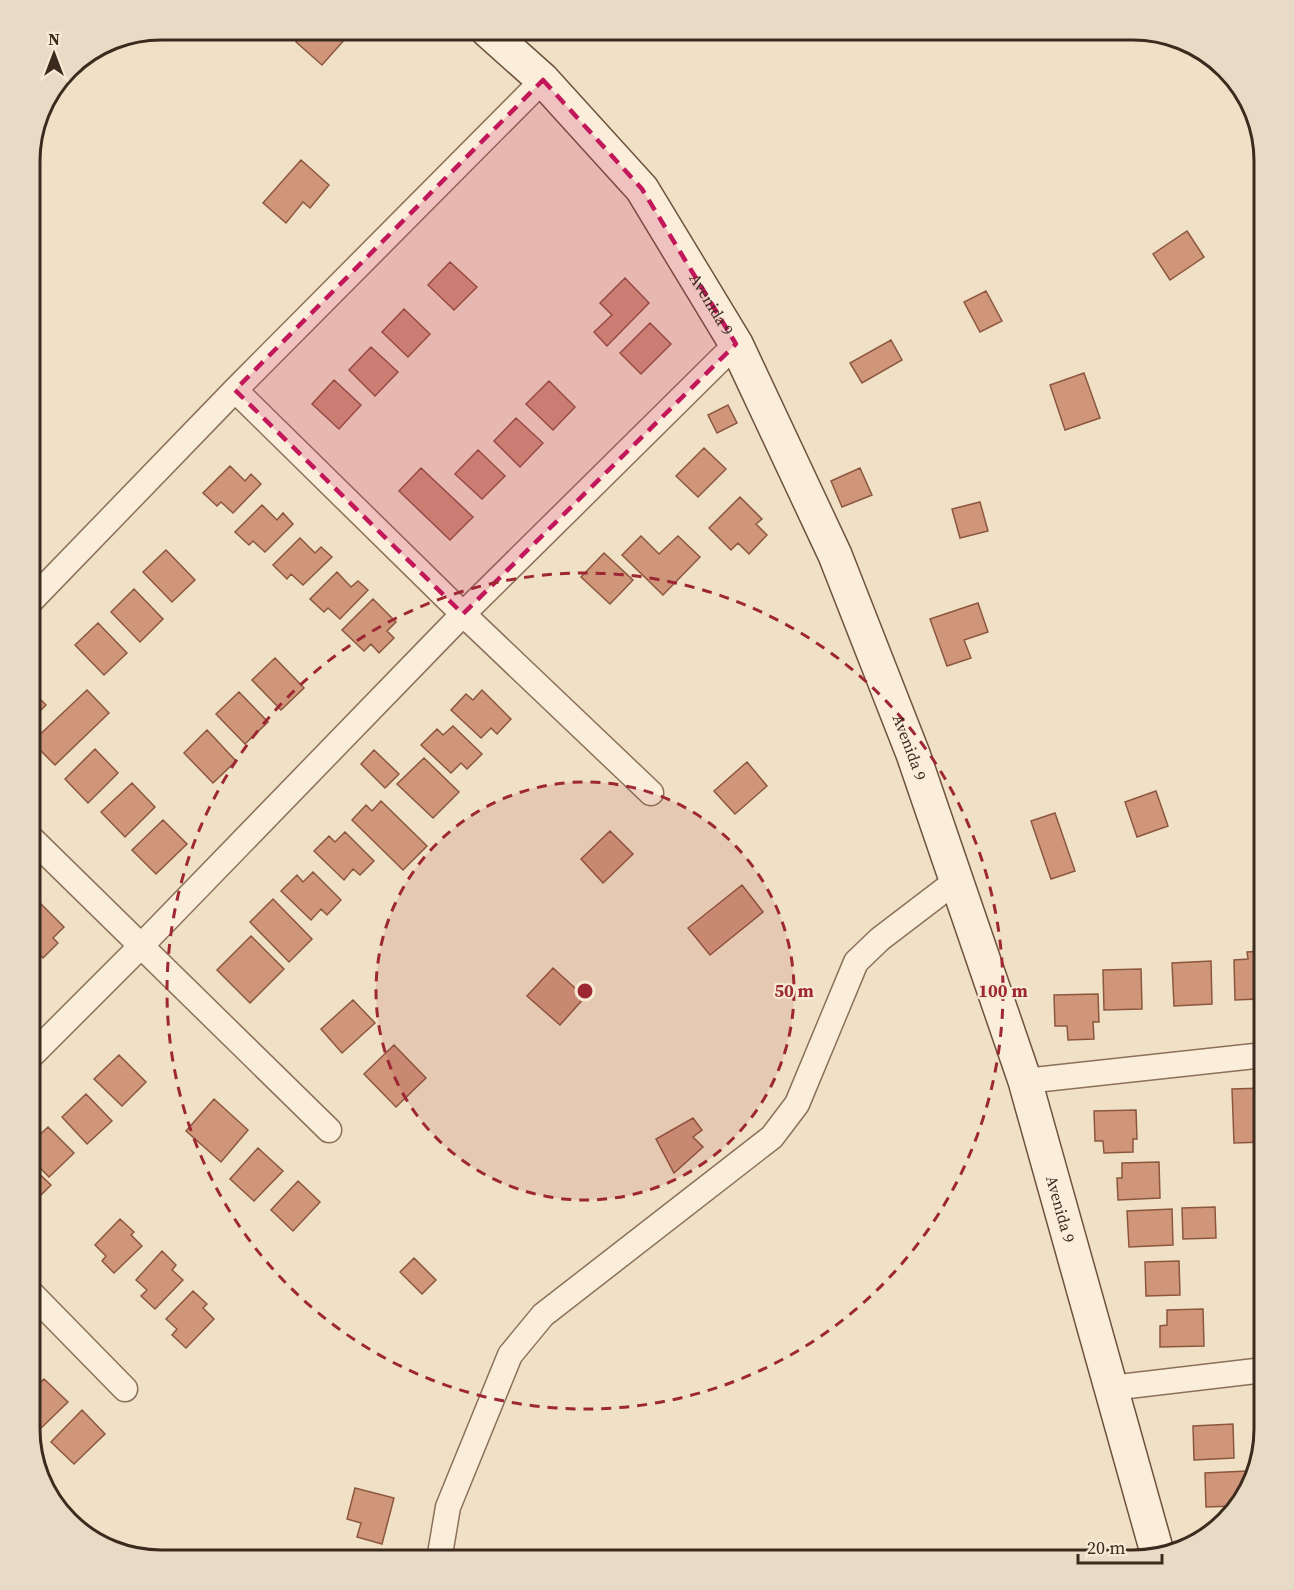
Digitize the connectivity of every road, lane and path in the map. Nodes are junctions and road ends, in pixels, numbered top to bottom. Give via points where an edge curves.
1 (499, 40) edge
2 (543, 80) junction
3 (736, 344) junction
4 (235, 390) junction
5 (41, 591) edge
6 (463, 614) junction
7 (651, 793) dead end
8 (40, 847) edge
9 (956, 881) junction
10 (141, 946) junction
11 (40, 1047) edge
12 (1254, 1056) edge
13 (1025, 1081) junction
14 (329, 1130) dead end
15 (40, 1302) edge
16 (1254, 1371) edge
17 (1111, 1388) junction
18 (125, 1389) dead end
19 (1156, 1547) edge
20 (441, 1550) edge

1 - 2 main road, Avenida 9
2 - 3 main road, Avenida 9 via 642,189
2 - 4 street
3 - 6 street
3 - 9 main road, Avenida 9 via 835,555 913,754
4 - 5 street
4 - 6 street
6 - 7 street
6 - 10 street
8 - 10 street
9 - 13 main road, Avenida 9
9 - 20 street via 856,962 797,1104 772,1137 543,1314 510,1355 448,1507
10 - 11 street
10 - 14 street
12 - 13 street
13 - 17 main road, Avenida 9
15 - 18 street
16 - 17 street
17 - 19 main road, Avenida 9

